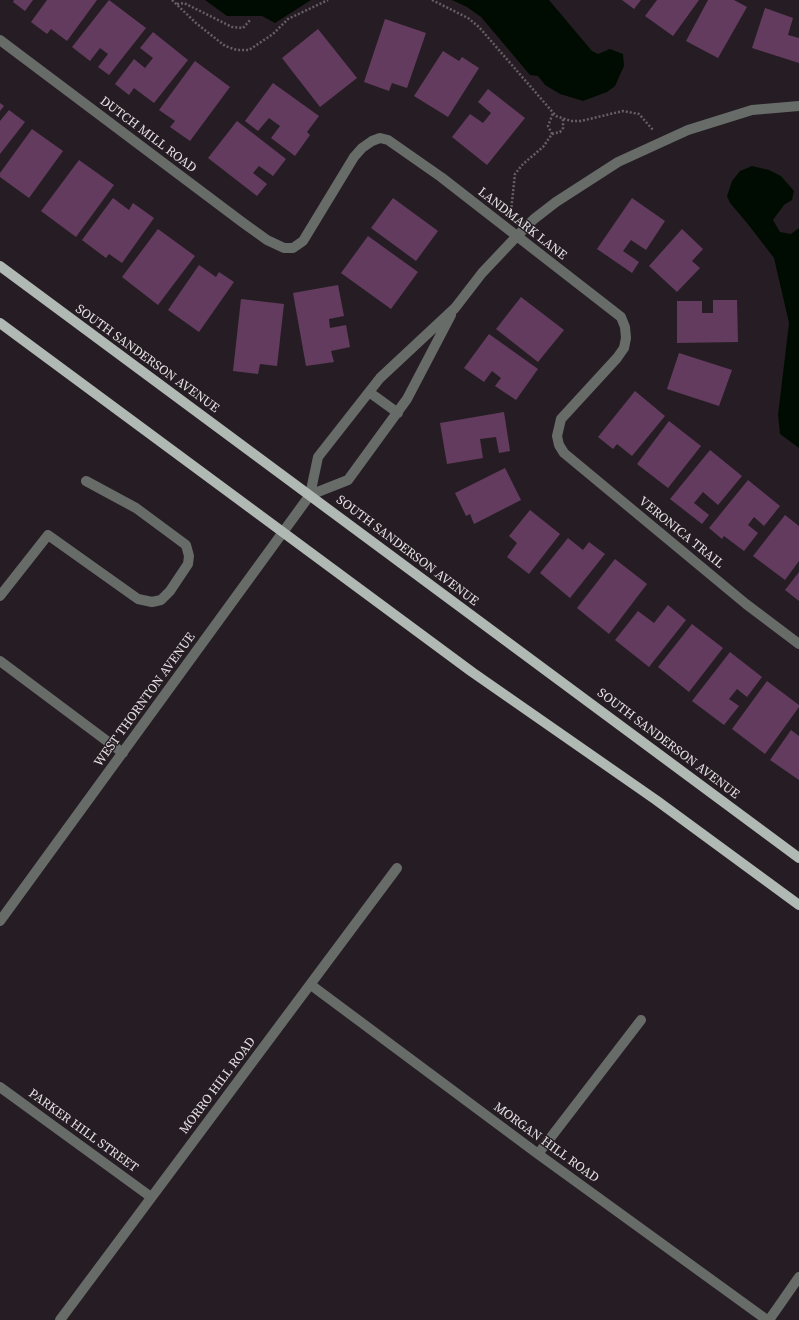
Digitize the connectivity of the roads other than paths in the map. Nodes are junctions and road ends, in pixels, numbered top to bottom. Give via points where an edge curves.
1 (0, 40) edge
2 (799, 106) edge
3 (388, 140) joint
4 (513, 234) junction
5 (0, 266) edge
6 (455, 308) junction
7 (0, 323) edge
8 (369, 392) junction
9 (398, 413) junction
10 (556, 436) joint
11 (86, 481) dead end
12 (310, 495) junction
13 (282, 533) junction
14 (0, 596) edge
15 (799, 644) edge
16 (0, 661) edge
17 (122, 753) junction
18 (799, 858) edge
19 (397, 868) dead end
20 (799, 905) edge
21 (0, 921) edge
22 (310, 985) junction
23 (641, 1020) dead end
24 (0, 1087) edge
25 (538, 1154) junction
26 (151, 1196) junction
27 (799, 1277) edge
28 (60, 1320) edge
29 (768, 1320) edge

1 - 3 street, DUTCH MILL ROAD via 242,222 267,240 284,248 293,248 303,241 354,156 372,141 380,138
2 - 4 street via 752,110 688,130 660,142 618,162 556,202
3 - 4 street, LANDMARK LANE
4 - 6 street
4 - 10 street, LANDMARK LANE via 620,317 625,327 624,348 561,419
5 - 12 main road, SOUTH SANDERSON AVENUE
6 - 8 street via 380,378
6 - 9 street
7 - 13 main road
8 - 9 street
8 - 12 street via 318,457
9 - 12 street via 348,480
10 - 15 street, VERONICA TRAIL via 564,453 583,470 746,604
11 - 14 street via 136,508 186,545 188,564 170,591 161,600 152,602 138,599 48,535
12 - 13 street, WEST THORNTON AVENUE
12 - 18 main road, SOUTH SANDERSON AVENUE
13 - 17 street, WEST THORNTON AVENUE
13 - 20 main road
16 - 17 street
17 - 21 street, WEST THORNTON AVENUE
19 - 22 street, MORRO HILL ROAD
22 - 25 street, MORGAN HILL ROAD
22 - 26 street, MORRO HILL ROAD
23 - 25 street
24 - 26 street, PARKER HILL STREET
25 - 29 street, MORGAN HILL ROAD
26 - 28 street, MORRO HILL ROAD
27 - 29 street

